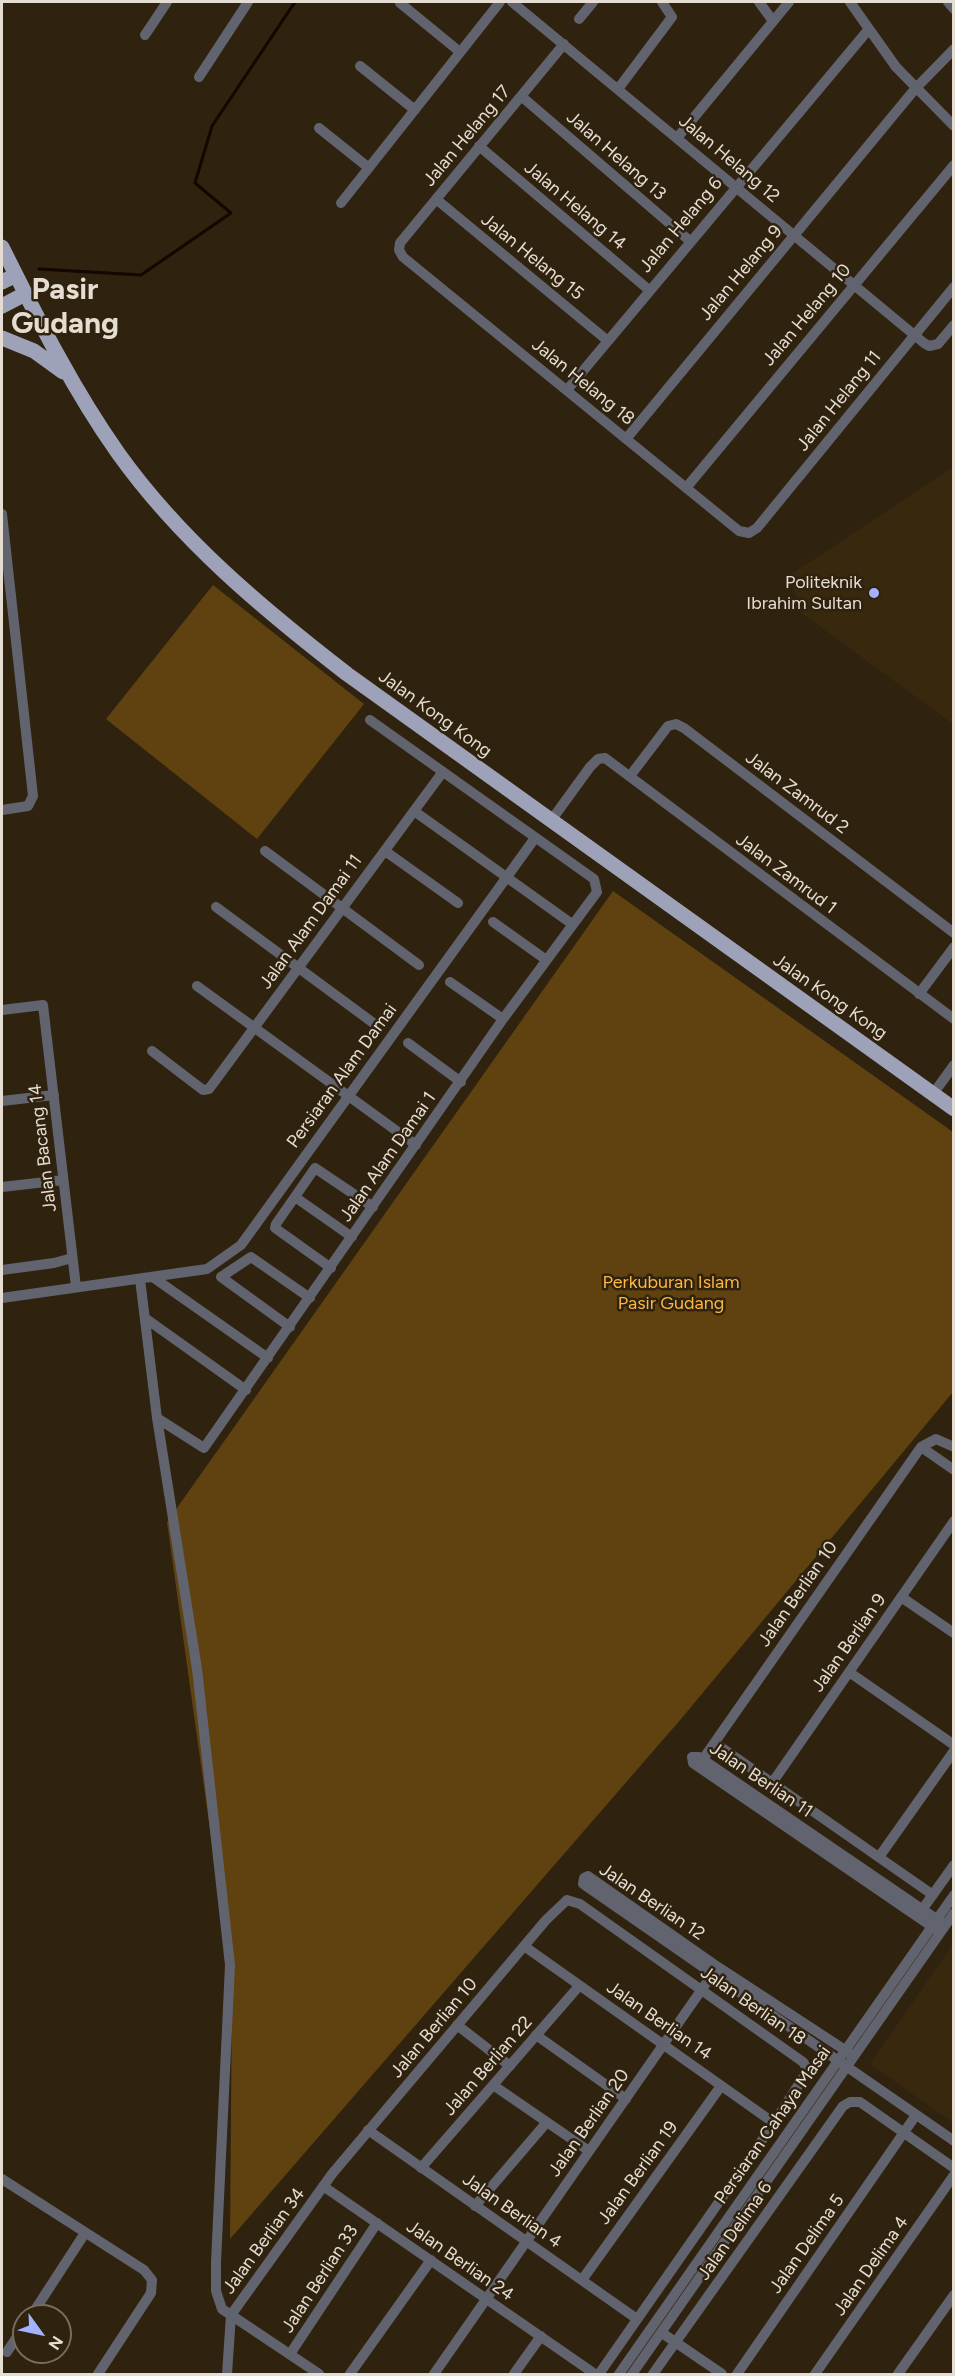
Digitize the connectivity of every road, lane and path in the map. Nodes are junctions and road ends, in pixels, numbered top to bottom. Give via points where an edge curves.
1 (167, 2) edge
2 (248, 2) edge
3 (500, 2) edge
4 (512, 2) edge
5 (592, 2) edge
6 (662, 2) edge
7 (759, 2) edge
8 (789, 2) edge
9 (850, 2) edge
10 (948, 2) edge
11 (400, 3) edge
12 (954, 9) edge
13 (579, 19) dead end
14 (773, 21) junction
15 (869, 29) junction
16 (145, 35) dead end
17 (564, 44) junction
18 (954, 49) edge
19 (460, 52) junction
20 (360, 66) dead end
21 (199, 77) dead end
22 (618, 89) junction
23 (915, 89) junction
24 (521, 96) junction
25 (415, 110) junction
26 (954, 126) edge
27 (320, 128) dead end
28 (677, 138) junction
29 (479, 147) junction
30 (954, 165) edge
31 (369, 168) junction
32 (735, 186) junction
33 (436, 199) junction
34 (341, 203) dead end
35 (794, 235) junction
36 (690, 241) junction
37 (2, 247) edge
38 (399, 250) joint
39 (16, 275) junction
40 (2, 282) edge
41 (854, 284) junction
42 (954, 287) edge
43 (649, 290) junction
44 (25, 294) junction
45 (2, 306) edge
46 (954, 325) edge
47 (915, 335) junction
48 (2, 338) edge
49 (608, 341) junction
50 (70, 378) junction
51 (567, 390) junction
52 (626, 439) junction
53 (686, 488) junction
54 (2, 514) edge
55 (749, 533) joint
56 (4, 556) edge
57 (370, 720) dead end
58 (442, 773) junction
59 (630, 776) junction
60 (2, 810) edge
61 (414, 811) junction
62 (550, 822) junction
63 (535, 838) junction
64 (265, 851) dead end
65 (384, 851) junction
66 (506, 877) junction
67 (458, 903) dead end
68 (216, 907) dead end
69 (341, 908) junction
70 (494, 922) dead end
71 (572, 924) junction
72 (954, 933) edge
73 (954, 947) edge
74 (545, 959) junction
75 (419, 965) dead end
76 (297, 968) junction
77 (450, 982) dead end
78 (197, 986) dead end
79 (919, 994) junction
80 (2, 1010) edge
81 (503, 1019) junction
82 (954, 1019) edge
83 (376, 1025) dead end
84 (254, 1028) junction
85 (408, 1043) dead end
86 (152, 1051) dead end
87 (954, 1065) edge
88 (461, 1082) junction
89 (933, 1094) junction
90 (54, 1095) junction
91 (348, 1096) junction
92 (2, 1101) edge
93 (954, 1109) edge
94 (416, 1145) junction
95 (63, 1179) junction
96 (2, 1187) edge
97 (295, 1197) junction
98 (373, 1207) junction
99 (352, 1237) junction
100 (72, 1258) junction
101 (331, 1268) junction
102 (2, 1270) edge
103 (154, 1278) junction
104 (140, 1279) junction
105 (76, 1287) junction
106 (2, 1298) edge
107 (310, 1298) junction
108 (145, 1318) junction
109 (290, 1327) junction
110 (268, 1358) junction
111 (246, 1389) junction
112 (157, 1418) junction
113 (921, 1447) junction
114 (954, 1447) edge
115 (954, 1470) edge
116 (954, 1521) edge
117 (901, 1597) junction
118 (954, 1633) edge
119 (849, 1672) junction
120 (714, 1743) junction
121 (954, 1745) edge
122 (954, 1751) edge
123 (703, 1759) joint
124 (772, 1783) junction
125 (879, 1857) junction
126 (954, 1865) edge
127 (933, 1895) junction
128 (954, 1895) edge
129 (954, 1912) edge
130 (920, 1913) junction
131 (938, 1925) junction
132 (524, 1946) junction
133 (715, 1971) junction
134 (579, 1986) junction
135 (701, 1990) junction
136 (457, 2025) junction
137 (536, 2035) junction
138 (663, 2045) junction
139 (846, 2058) junction
140 (510, 2066) junction
141 (493, 2085) junction
142 (721, 2086) junction
143 (626, 2099) junction
144 (916, 2115) junction
145 (547, 2122) junction
146 (774, 2123) junction
147 (368, 2130) junction
148 (904, 2132) junction
149 (954, 2141) edge
150 (589, 2151) junction
151 (421, 2168) junction
152 (954, 2168) edge
153 (954, 2175) edge
154 (3, 2183) edge
155 (323, 2186) junction
156 (475, 2205) junction
157 (377, 2223) junction
158 (85, 2233) junction
159 (526, 2241) junction
160 (431, 2260) junction
161 (582, 2280) junction
162 (954, 2295) edge
163 (486, 2299) junction
164 (39, 2304) edge
165 (231, 2315) junction
166 (637, 2319) junction
167 (662, 2333) junction
168 (541, 2336) junction
169 (676, 2342) junction
170 (12, 2344) edge
171 (7, 2352) dead end
172 (290, 2354) junction
173 (98, 2374) edge
174 (227, 2374) edge
175 (319, 2374) edge
176 (350, 2374) edge
177 (434, 2374) edge
178 (514, 2374) edge
179 (597, 2374) edge
180 (619, 2374) edge
181 (632, 2374) edge
182 (653, 2374) edge
183 (722, 2374) edge
184 (737, 2374) edge
185 (815, 2374) edge
186 (898, 2374) edge

1 - 16 street
2 - 21 street
3 - 19 street
4 - 17 street, Jalan Helang 12
5 - 13 street
6 - 22 street via 672,17
7 - 14 street
8 - 14 street
9 - 15 street
10 - 12 street
11 - 19 street
14 - 28 street
15 - 23 street
15 - 32 street, Jalan Helang 6
17 - 22 street, Jalan Helang 12
17 - 24 street, Jalan Helang 17
18 - 23 street, Jalan Helang 9
19 - 25 street
20 - 25 street
22 - 28 street, Jalan Helang 12
23 - 26 street
23 - 35 street, Jalan Helang 9
24 - 29 street, Jalan Helang 17
24 - 36 street, Jalan Helang 13
25 - 31 street
27 - 31 street
28 - 32 street, Jalan Helang 12
29 - 33 street, Jalan Helang 17
29 - 43 street, Jalan Helang 14
30 - 41 street, Jalan Helang 10
31 - 34 street
32 - 35 street, Jalan Helang 12
32 - 36 street, Jalan Helang 6
33 - 38 street, Jalan Helang 17 via 400,243
33 - 49 street, Jalan Helang 15
35 - 41 street, Jalan Helang 12
35 - 52 street, Jalan Helang 9
36 - 43 street, Jalan Helang 6
37 - 39 main road, Jalan Kong Kong
38 - 51 street, Jalan Helang 18
39 - 40 main road
39 - 44 main road, Jalan Kong Kong
41 - 47 street, Jalan Helang 12
41 - 53 street, Jalan Helang 10
42 - 47 street, Jalan Helang 11
43 - 49 street, Jalan Helang 6
44 - 45 main road
44 - 50 main road, Jalan Kong Kong
46 - 47 street, Jalan Helang 12 via 938,344 929,346
47 - 55 street, Jalan Helang 11 via 760,525
48 - 50 main road via 34,351
49 - 51 street, Jalan Helang 6
50 - 62 main road, Jalan Kong Kong via 119,454 160,506 209,558 283,625
51 - 52 street, Jalan Helang 18
52 - 53 street, Jalan Helang 18
53 - 55 street, Jalan Helang 18 via 740,531
54 - 56 street
56 - 60 street via 32,800 28,806
57 - 58 street
58 - 61 street, Jalan Alam Damai 11
58 - 63 street
59 - 62 street, Jalan Zamrud 1 via 605,758 598,759
59 - 72 street, Jalan Zamrud 2 via 668,726 676,724
59 - 79 street, Jalan Zamrud 1
61 - 65 street, Jalan Alam Damai 11
61 - 66 street
62 - 89 main road, Jalan Kong Kong
63 - 66 street, Persiaran Alam Damai
63 - 71 street, Jalan Alam Damai 1 via 594,879 597,892
64 - 69 street
65 - 67 street
65 - 69 street, Jalan Alam Damai 11
66 - 71 street
66 - 91 street, Persiaran Alam Damai
68 - 76 street
69 - 75 street
69 - 76 street, Jalan Alam Damai 11
70 - 74 street
71 - 74 street, Jalan Alam Damai 1
73 - 79 street
74 - 81 street, Jalan Alam Damai 1
76 - 83 street
76 - 84 street, Jalan Alam Damai 11
77 - 81 street
78 - 84 street
79 - 82 street, Jalan Zamrud 1
80 - 90 street, Jalan Bacang 14 via 43,1005
81 - 88 street, Jalan Alam Damai 1
84 - 86 street, Jalan Alam Damai 11 via 206,1090
84 - 91 street
85 - 88 street
87 - 89 street
88 - 94 street, Jalan Alam Damai 1
89 - 93 main road, Jalan Kong Kong
90 - 92 street
90 - 95 street, Jalan Bacang 14
91 - 94 street
91 - 103 street, Persiaran Alam Damai via 241,1245 207,1269
94 - 98 street, Jalan Alam Damai 1
95 - 96 street
95 - 100 street, Jalan Bacang 14
97 - 98 street via 318,1168
97 - 99 street
97 - 101 street via 275,1228
98 - 99 street, Jalan Alam Damai 1
99 - 101 street, Jalan Alam Damai 1
100 - 102 street
100 - 105 street, Jalan Bacang 14
101 - 107 street, Jalan Alam Damai 1
103 - 104 street, Persiaran Alam Damai
103 - 110 street
104 - 105 street, Persiaran Alam Damai
104 - 108 street
105 - 106 street, Persiaran Alam Damai
107 - 109 street, Jalan Alam Damai 1
107 - 109 street via 251,1257 221,1277
108 - 111 street
108 - 112 street
109 - 110 street, Jalan Alam Damai 1
110 - 111 street, Jalan Alam Damai 1
111 - 112 street, Jalan Alam Damai 1 via 204,1448
112 - 165 street via 197,1669 230,1965 216,2262 218,2300
113 - 114 street via 936,1438
113 - 115 street
113 - 120 street, Jalan Berlian 10
116 - 117 street, Jalan Berlian 9
117 - 118 street
117 - 119 street, Jalan Berlian 9
119 - 121 street
119 - 124 street, Jalan Berlian 9
120 - 123 street, Jalan Berlian 10
120 - 124 street
122 - 125 street
123 - 130 street, Jalan Berlian 11 via 696,1755 691,1759
124 - 125 street
125 - 127 street
126 - 127 street
127 - 130 street
128 - 131 street, Persiaran Cahaya Masai
129 - 131 street, Persiaran Cahaya Masai
130 - 131 street, Jalan Berlian 11
131 - 139 street, Persiaran Cahaya Masai
132 - 134 street, Jalan Berlian 14
132 - 135 street, Jalan Berlian 18 via 560,1904 571,1900
132 - 136 street, Jalan Berlian 10
133 - 133 street, Jalan Berlian 12 via 583,1884 584,1878 588,1876
133 - 135 street, Jalan Berlian 20
133 - 139 street, Jalan Berlian 12
134 - 137 street, Jalan Berlian 22
134 - 138 street, Jalan Berlian 14
135 - 138 street, Jalan Berlian 20
135 - 146 street, Jalan Berlian 18 via 807,2066 807,2074
136 - 140 street
136 - 147 street, Jalan Berlian 10
137 - 140 street, Jalan Berlian 22
137 - 143 street
138 - 142 street, Jalan Berlian 14
138 - 143 street, Jalan Berlian 20
139 - 144 street, Jalan Berlian 12
139 - 167 street, Persiaran Cahaya Masai
139 - 180 street, Persiaran Cahaya Masai
140 - 141 street, Jalan Berlian 22
141 - 145 street
141 - 151 street, Jalan Berlian 22
142 - 146 street, Jalan Berlian 14
142 - 161 street, Jalan Berlian 19
143 - 150 street, Jalan Berlian 20
144 - 148 street, Jalan Delima 5
144 - 149 street, Jalan Berlian 12
145 - 150 street
145 - 156 street
146 - 166 street, Jalan Berlian 18
147 - 151 street, Jalan Berlian 4
147 - 155 street, Jalan Berlian 10
148 - 152 street
148 - 169 street, Jalan Delima 6 via 860,2102 843,2106
148 - 184 street, Jalan Delima 5
150 - 159 street, Jalan Berlian 20
151 - 156 street, Jalan Berlian 4
153 - 185 street, Jalan Delima 4
154 - 158 street
155 - 157 street, Jalan Berlian 24
155 - 165 street, Jalan Berlian 34
156 - 159 street, Jalan Berlian 4
157 - 160 street, Jalan Berlian 24
157 - 172 street, Jalan Berlian 33
158 - 164 street
158 - 173 street via 144,2270 153,2286
159 - 161 street, Jalan Berlian 4
159 - 163 street, Jalan Berlian 20
160 - 163 street, Jalan Berlian 24
160 - 176 street
161 - 166 street, Jalan Berlian 4
162 - 186 street
163 - 168 street, Jalan Berlian 24
163 - 177 street, Jalan Berlian 20
165 - 172 street
165 - 174 street
166 - 179 street, Jalan Berlian 18
167 - 169 street
167 - 181 street, Persiaran Cahaya Masai
168 - 178 street
168 - 179 street, Jalan Berlian 24
169 - 182 street, Jalan Delima 6
169 - 183 street
170 - 171 street
172 - 175 street

